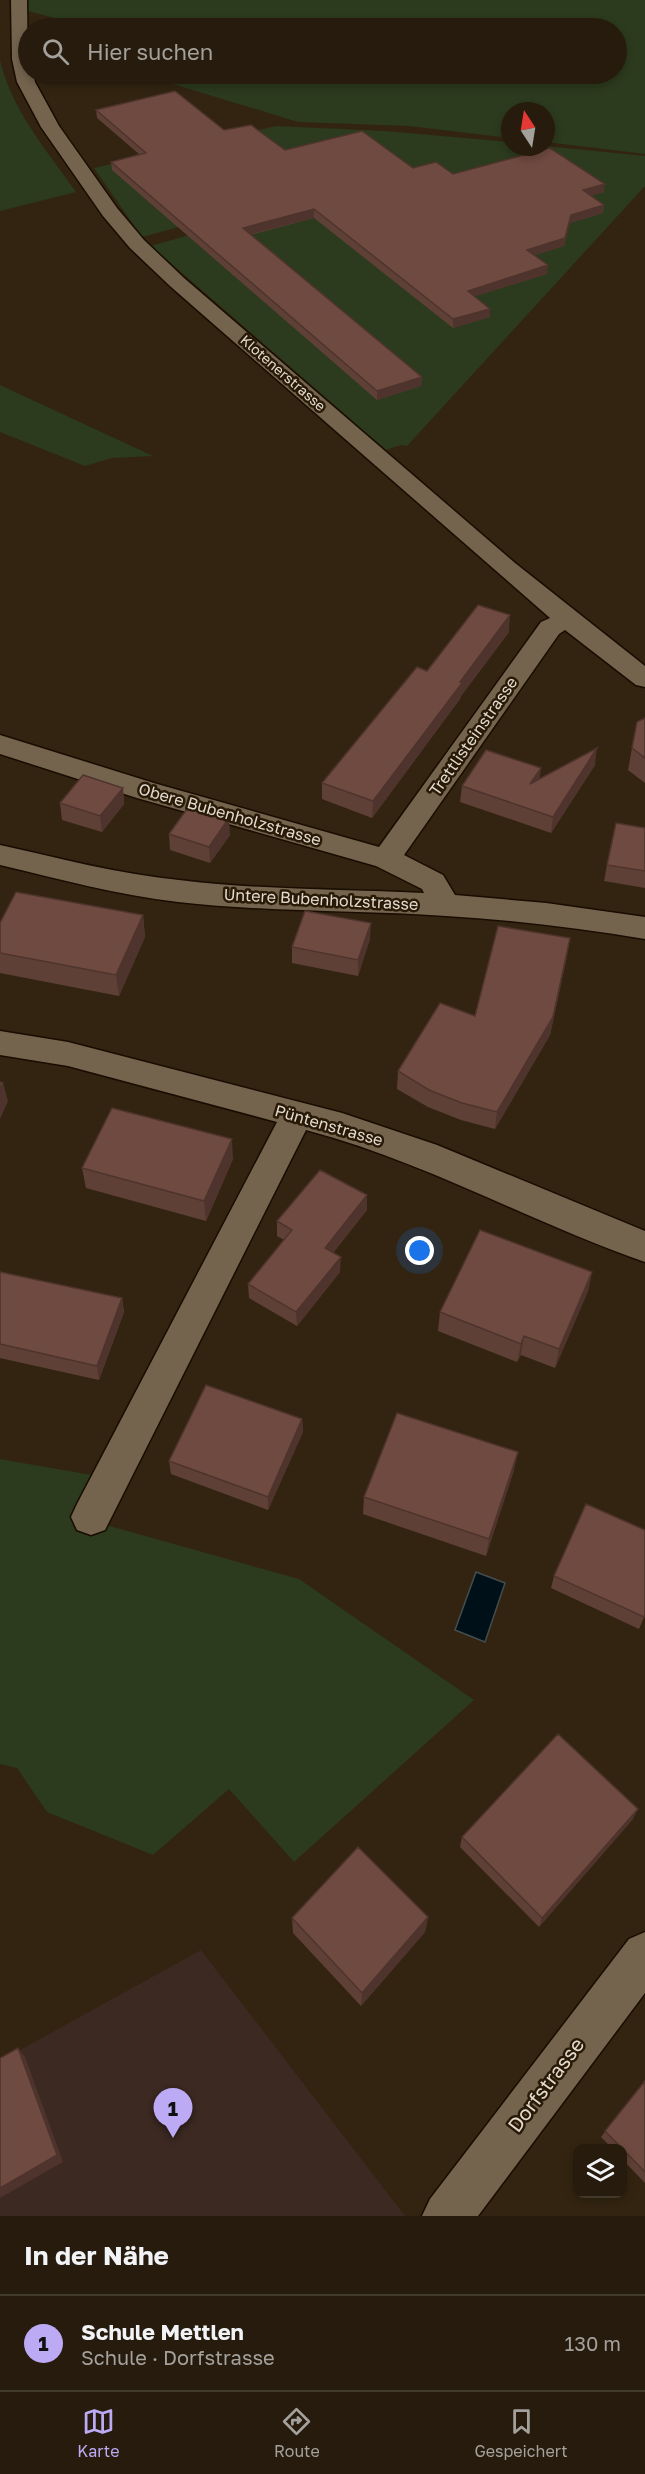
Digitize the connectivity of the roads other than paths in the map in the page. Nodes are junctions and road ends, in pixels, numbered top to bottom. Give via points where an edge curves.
1 (19, 0) edge
2 (20, 18) edge
3 (27, 84) edge
4 (567, 619) junction
5 (645, 679) edge
6 (0, 744) edge
7 (0, 855) edge
8 (386, 859) junction
9 (446, 905) junction
10 (645, 928) edge
11 (0, 1043) edge
12 (297, 1115) junction
13 (645, 1247) edge
14 (91, 1517) dead end
15 (645, 1955) edge
16 (447, 2216) edge

1 - 2 street, Klotenerstrasse
3 - 4 street, Klotenerstrasse via 51,127 137,244
4 - 5 street, Klotenerstrasse
4 - 8 street, Trettlisteinstrasse via 550,628
6 - 8 street, Obere Bubenholzstrasse via 147,791
7 - 9 street, Untere Bubenholzstrasse via 178,891
8 - 9 street, Obere Bubenholzstrasse via 433,882
9 - 10 street, Untere Bubenholzstrasse via 559,914
11 - 12 street, Püntenstrasse via 68,1054
12 - 13 street, Püntenstrasse via 425,1155
12 - 14 street
15 - 16 street, Dorfstrasse

